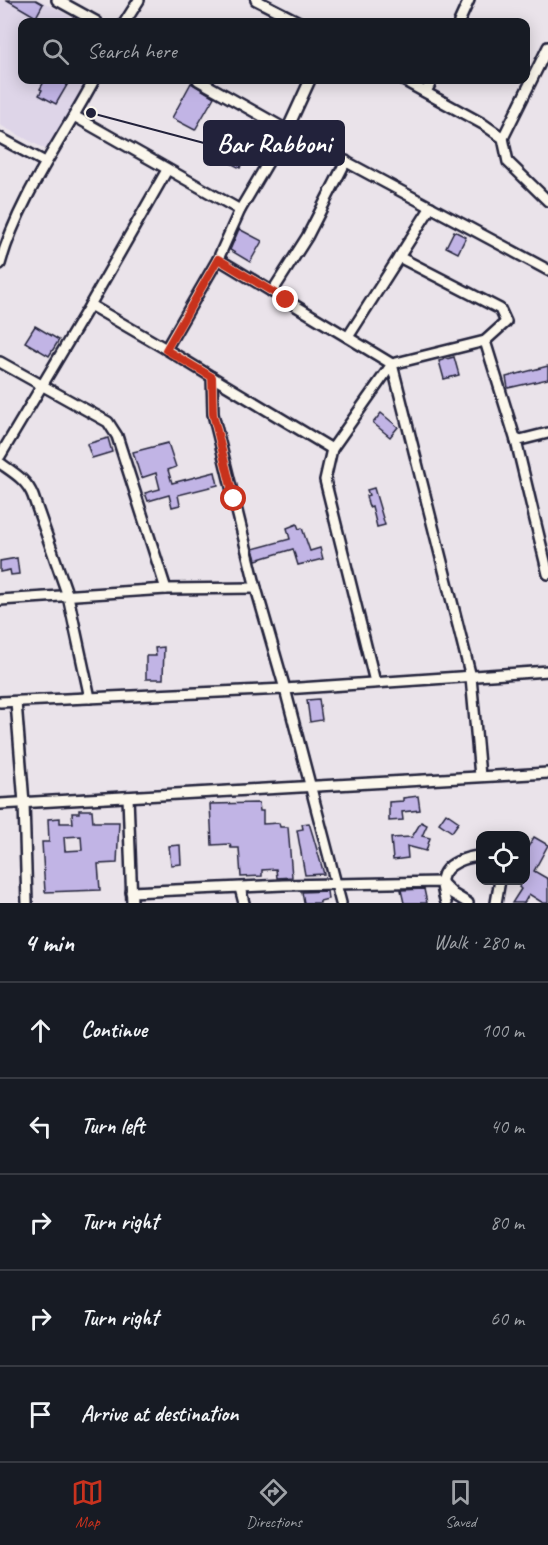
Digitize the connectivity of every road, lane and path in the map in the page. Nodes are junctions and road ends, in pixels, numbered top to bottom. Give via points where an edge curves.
1 (57, 0) edge
2 (139, 0) edge
3 (256, 0) edge
4 (469, 0) edge
5 (90, 18) edge
6 (128, 18) edge
7 (291, 18) edge
8 (461, 18) edge
9 (548, 47) edge
10 (530, 83) edge
11 (92, 84) edge
12 (205, 84) edge
13 (308, 84) edge
14 (411, 84) edge
15 (430, 84) edge
16 (530, 84) edge
17 (426, 92) junction
18 (74, 116) junction
19 (287, 130) junction
20 (0, 138) edge
21 (503, 138) junction
22 (346, 160) junction
23 (45, 162) junction
24 (167, 170) junction
25 (548, 199) edge
26 (431, 207) junction
27 (240, 210) junction
28 (3, 244) edge
29 (399, 257) junction
30 (218, 259) junction
31 (0, 264) edge
32 (548, 270) edge
33 (272, 292) junction
34 (90, 305) junction
35 (348, 337) junction
36 (485, 341) junction
37 (166, 350) junction
38 (0, 362) edge
39 (392, 364) junction
40 (212, 377) junction
41 (42, 385) junction
42 (548, 433) edge
43 (516, 441) junction
44 (332, 449) junction
45 (0, 456) edge
46 (0, 463) edge
47 (548, 574) edge
48 (256, 588) junction
49 (166, 589) junction
50 (68, 596) junction
51 (0, 600) edge
52 (548, 671) edge
53 (471, 677) junction
54 (375, 682) junction
55 (285, 689) junction
56 (90, 698) junction
57 (0, 702) edge
58 (16, 702) junction
59 (548, 773) edge
60 (480, 777) junction
61 (310, 786) junction
62 (128, 797) junction
63 (24, 803) junction
64 (0, 804) edge
65 (476, 857) edge
66 (441, 882) junction
67 (336, 884) junction
68 (499, 885) edge
69 (240, 888) junction
70 (131, 892) junction
71 (27, 903) edge
72 (132, 903) edge
73 (244, 903) edge
74 (341, 903) edge
75 (446, 903) edge
76 (468, 903) edge
77 (496, 903) edge

1 - 5 street
2 - 6 street
3 - 7 street
4 - 8 street
9 - 10 street
11 - 18 street
12 - 19 street
13 - 19 street
14 - 17 street
15 - 17 street
16 - 21 street
17 - 21 street
18 - 23 street
18 - 24 street
19 - 22 street
19 - 27 street
20 - 23 street
21 - 25 street via 508,162
22 - 26 street
22 - 33 street via 307,237
23 - 28 street
24 - 27 street
24 - 34 street
26 - 29 street
26 - 32 street
27 - 30 street
28 - 31 street
29 - 35 street
29 - 36 street via 500,309 507,322
30 - 33 street
30 - 37 street
33 - 35 street
34 - 37 street
34 - 41 street
35 - 39 street
36 - 39 street
36 - 43 street
37 - 40 street
38 - 41 street
39 - 44 street
39 - 53 street
40 - 44 street
40 - 48 street via 213,414
41 - 45 street
41 - 49 street via 108,423 117,436
42 - 43 street
43 - 47 street
44 - 54 street via 325,480
46 - 50 street via 29,486
48 - 49 street
48 - 55 street
49 - 50 street
50 - 51 street
50 - 56 street
52 - 53 street
53 - 54 street
53 - 60 street
54 - 55 street
55 - 56 street
55 - 61 street
56 - 58 street
57 - 58 street
58 - 63 street
59 - 60 street
60 - 61 street
61 - 62 street
61 - 67 street
62 - 63 street
62 - 70 street
63 - 64 street
63 - 71 street
65 - 66 street via 449,868
66 - 67 street
66 - 75 street
66 - 76 street
67 - 69 street
67 - 74 street
68 - 77 street
69 - 70 street
69 - 73 street
70 - 72 street

